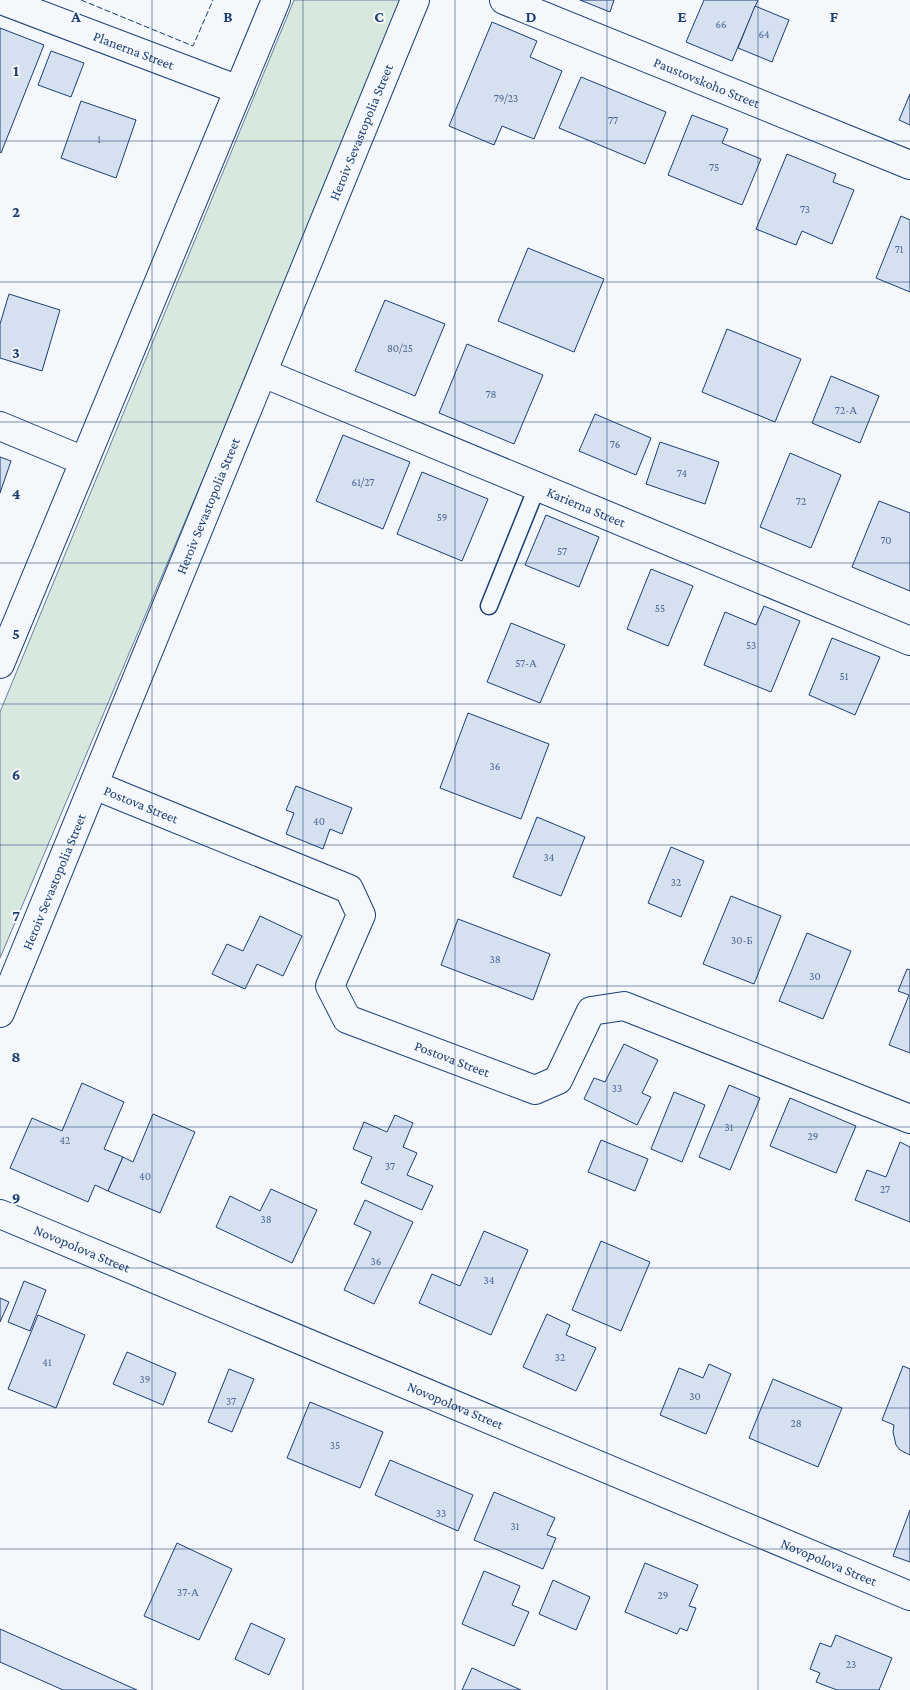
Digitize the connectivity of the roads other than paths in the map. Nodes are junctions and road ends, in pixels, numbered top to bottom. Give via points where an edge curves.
1 (1, 0) edge
2 (276, 0) edge
3 (415, 0) edge
4 (504, 0) edge
5 (239, 90) junction
6 (910, 165) edge
7 (263, 374) junction
8 (0, 426) edge
9 (84, 461) junction
10 (537, 487) junction
11 (489, 606) dead end
12 (910, 641) edge
13 (0, 664) edge
14 (94, 785) junction
15 (0, 1013) edge
16 (910, 1119) edge
17 (0, 1214) edge
18 (910, 1596) edge

1 - 5 street, Planerna Street
2 - 5 street
3 - 7 street, Heroiv Sevastopolia Street
4 - 6 street, Paustovskoho Street
5 - 9 street
7 - 10 street, Karierna Street
7 - 14 street, Heroiv Sevastopolia Street
8 - 9 street
9 - 13 street
10 - 11 lane
10 - 12 street, Karierna Street
14 - 15 street, Heroiv Sevastopolia Street
14 - 16 street, Postova Street via 350,889 361,915 330,986 347,1019 535,1090 558,1080 591,1011 624,1006
17 - 18 street, Novopolova Street

